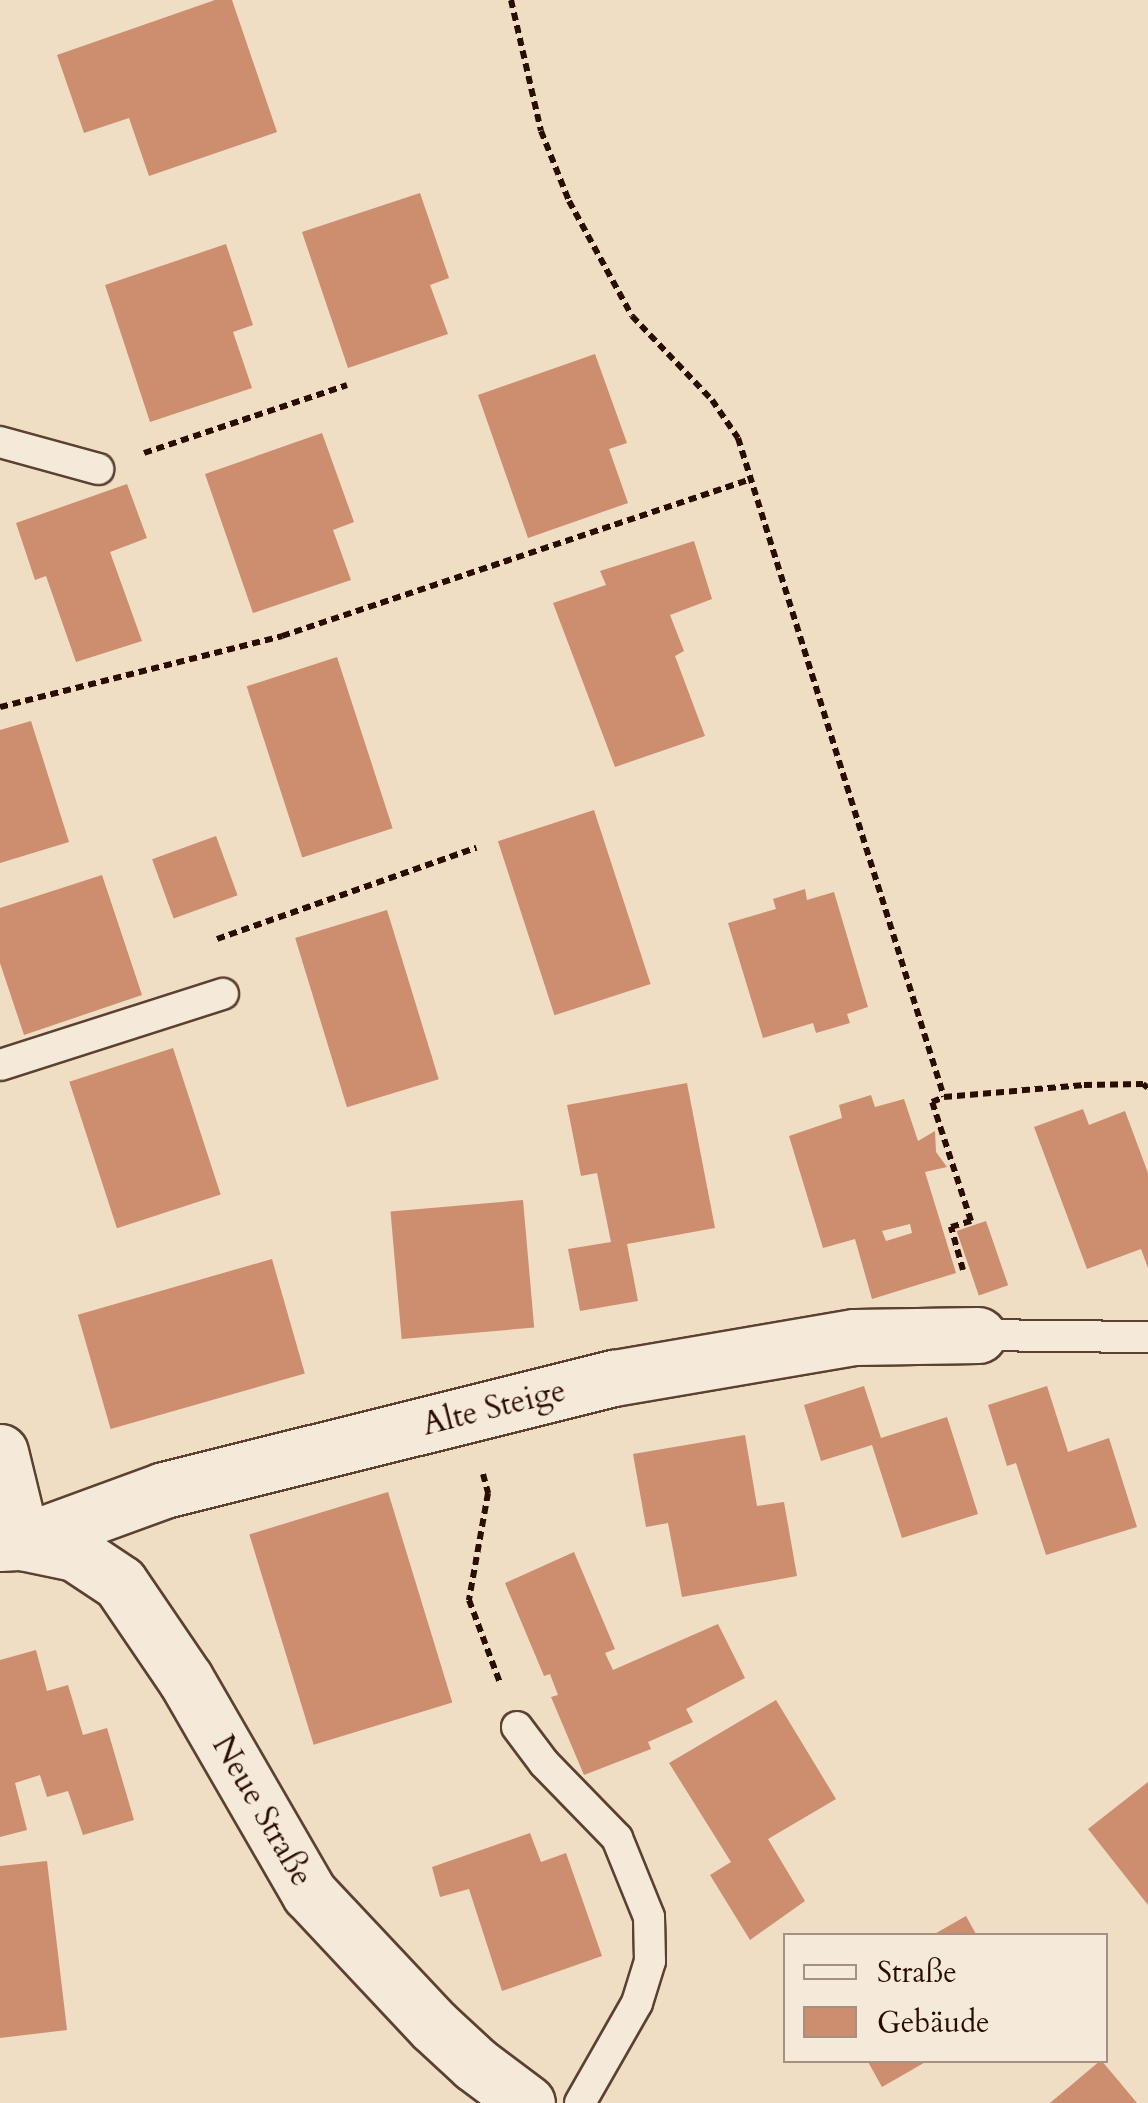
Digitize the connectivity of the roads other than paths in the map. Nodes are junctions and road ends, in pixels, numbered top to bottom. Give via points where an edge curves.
1 (0, 442) edge
2 (98, 468) road end
3 (223, 994) dead end
4 (0, 1065) edge
5 (978, 1335) joint
6 (1148, 1337) edge
7 (0, 1452) edge
8 (11, 1543) edge
9 (516, 1727) road end
10 (527, 2103) edge
11 (580, 2103) edge

1 - 2 lane
3 - 4 lane
5 - 6 lane
5 - 8 street, Alte Steige via 856,1337 614,1378 164,1490
7 - 8 street
8 - 10 street, Neue Straße via 75,1553 120,1584 186,1680 309,1894 434,2026
9 - 11 lane via 618,1838 649,1917 644,1982

